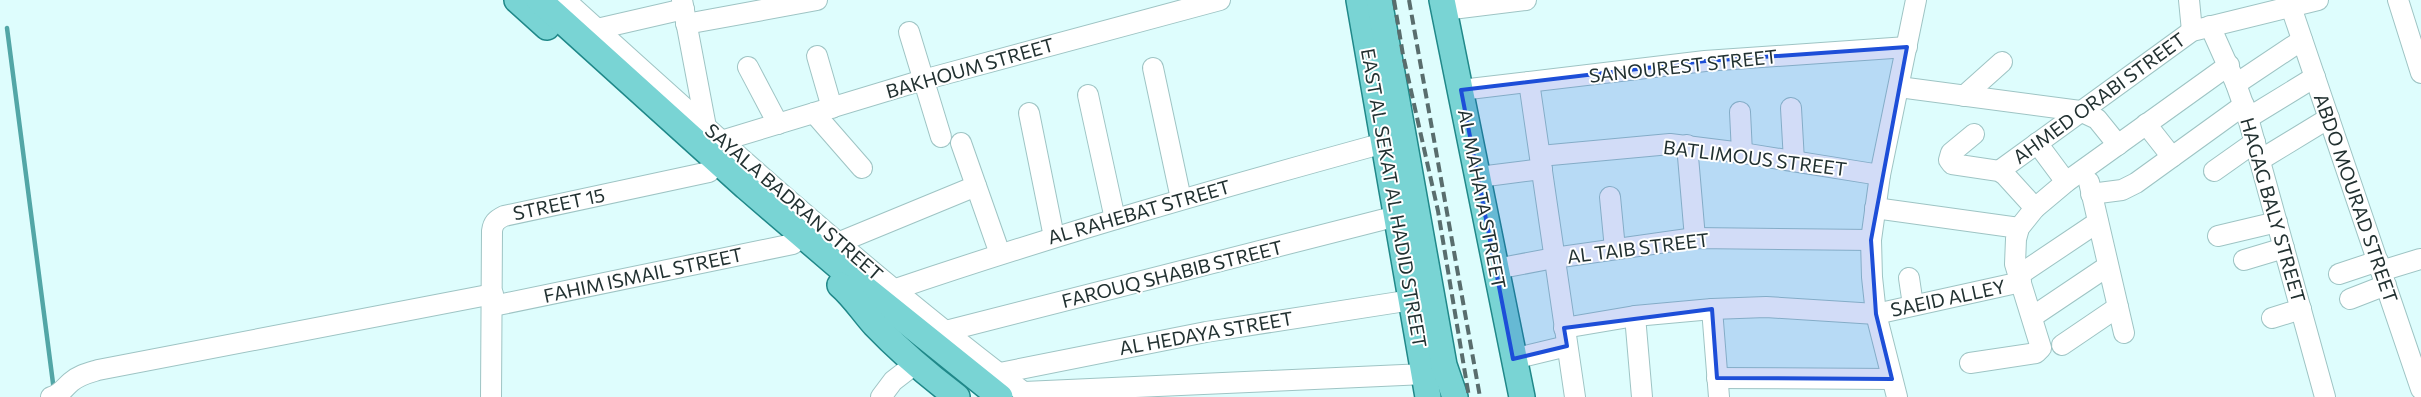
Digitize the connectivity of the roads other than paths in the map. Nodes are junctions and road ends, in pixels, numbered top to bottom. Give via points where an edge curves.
1 (517, 0) edge
2 (539, 0) edge
3 (565, 0) edge
4 (817, 0) edge
5 (1220, 0) edge
6 (1359, 0) edge
7 (1379, 0) edge
8 (1526, 0) edge
9 (1916, 0) edge
10 (2189, 0) edge
11 (2318, 0) edge
12 (2398, 0) edge
13 (1443, 5) edge
14 (2291, 7) junction
15 (684, 11) edge
16 (597, 29) junction
17 (2201, 29) junction
18 (909, 32) dead end
19 (2302, 40) junction
20 (1907, 47) junction
21 (817, 56) dead end
22 (2002, 62) dead end
23 (748, 67) dead end
24 (1153, 68) dead end
25 (2421, 73) edge
26 (2232, 74) junction
27 (2315, 77) junction
28 (923, 80) junction
29 (1529, 82) junction
30 (1898, 87) junction
31 (1461, 90) junction
32 (1088, 95) dead end
33 (1964, 96) junction
34 (1791, 108) dead end
35 (823, 110) junction
36 (2080, 111) junction
37 (1740, 112) dead end
38 (2246, 112) junction
39 (1029, 113) dead end
40 (2329, 118) junction
41 (778, 124) junction
42 (2146, 124) junction
43 (706, 127) junction
44 (1974, 134) dead end
45 (941, 137) dead end
46 (721, 141) junction
47 (961, 143) dead end
48 (1384, 143) junction
49 (2037, 143) junction
50 (1687, 145) junction
51 (2118, 145) junction
52 (2258, 151) junction
53 (1742, 152) junction
54 (2172, 157) junction
55 (1794, 161) junction
56 (1541, 162) junction
57 (862, 168) dead end
58 (2086, 168) junction
59 (1999, 171) junction
60 (2214, 171) dead end
61 (709, 172) junction
62 (1880, 175) junction
63 (1479, 177) junction
64 (2066, 182) junction
65 (976, 186) junction
66 (2092, 194) junction
67 (1610, 197) dead end
68 (1181, 199) junction
69 (1875, 208) junction
70 (2035, 208) junction
71 (1397, 216) junction
72 (1115, 219) junction
73 (2098, 222) junction
74 (2277, 222) junction
75 (2019, 228) junction
76 (2218, 236) dead end
77 (1054, 237) junction
78 (1695, 238) junction
79 (1871, 240) junction
80 (840, 242) junction
81 (792, 244) junction
82 (2284, 248) junction
83 (1616, 249) junction
84 (1000, 254) junction
85 (1554, 258) junction
86 (2420, 259) edge
87 (2244, 260) dead end
88 (2108, 266) junction
89 (1496, 269) junction
90 (2381, 272) junction
91 (2339, 274) dead end
92 (1909, 278) dead end
93 (2020, 279) junction
94 (851, 286) junction
95 (896, 289) junction
96 (2350, 299) dead end
97 (493, 300) junction
98 (1412, 300) junction
99 (1914, 306) junction
100 (2118, 307) junction
101 (1712, 309) junction
102 (2301, 309) junction
103 (1876, 314) junction
104 (1636, 316) junction
105 (2032, 317) junction
106 (2272, 318) dead end
107 (946, 331) junction
108 (2124, 334) dead end
109 (1566, 337) junction
110 (2062, 345) dead end
111 (1513, 359) junction
112 (1970, 363) dead end
113 (915, 364) junction
114 (1432, 379) edge
115 (1000, 385) edge
116 (1718, 388) edge
117 (1895, 388) edge
118 (2421, 389) edge
119 (1027, 395) edge
120 (57, 396) edge
121 (491, 397) edge
122 (881, 397) edge
123 (957, 397) edge
124 (975, 397) edge
125 (1455, 397) edge
126 (1522, 397) edge
127 (1574, 397) edge
128 (1642, 397) edge
129 (2325, 397) edge

1 - 61 main road, SAYALA BADRAN STREET
2 - 94 main road, SAYALA BADRAN STREET
3 - 16 street, SAYALA BADRAN STREET
4 - 15 street
5 - 28 street, BAKHOUM STREET
6 - 48 main road, EAST AL SEKAT AL HADID STREET
7 - 114 main road
8 - 13 street
9 - 20 street
10 - 17 street
11 - 14 street, AHMED ORABI STREET
12 - 25 street
13 - 31 main road, AL MAHATA STREET
14 - 17 street, AHMED ORABI STREET
14 - 19 street, ABDO MOURAD STREET
15 - 16 street
15 - 43 street
16 - 43 street, SAYALA BADRAN STREET
17 - 26 street, HAGAG BALY STREET
17 - 36 street, AHMED ORABI STREET
18 - 28 street
19 - 26 street
19 - 27 street, ABDO MOURAD STREET
20 - 29 street, SANOUREST STREET via 1705,61
20 - 30 street
21 - 35 street
22 - 33 street
23 - 41 street
24 - 68 street
26 - 38 street, HAGAG BALY STREET
26 - 42 street
27 - 38 street
27 - 40 street, ABDO MOURAD STREET
28 - 35 street, BAKHOUM STREET
28 - 45 street
29 - 31 street, SANOUREST STREET
29 - 56 street
30 - 33 street
30 - 62 street
31 - 63 main road, AL MAHATA STREET
32 - 72 street
33 - 36 street
34 - 55 street
35 - 41 street, BAKHOUM STREET
35 - 57 street
36 - 49 street, AHMED ORABI STREET
36 - 51 street via 2097,119
37 - 53 street
38 - 52 street, HAGAG BALY STREET
38 - 54 street
39 - 77 street
40 - 52 street
40 - 90 street, ABDO MOURAD STREET
41 - 46 street, BAKHOUM STREET
42 - 51 street
42 - 54 street
43 - 46 street, SAYALA BADRAN STREET
44 - 59 street via 1951,153 1949,160 1952,164
46 - 80 street, SAYALA BADRAN STREET
47 - 65 street
48 - 68 street, AL RAHEBAT STREET
48 - 71 main road, EAST AL SEKAT AL HADID STREET
49 - 59 street, AHMED ORABI STREET
49 - 64 street
50 - 53 street, BATLIMOUS STREET
50 - 56 street, BATLIMOUS STREET via 1670,144
50 - 78 street
51 - 58 street
52 - 60 street
52 - 74 street, HAGAG BALY STREET
53 - 55 street, BATLIMOUS STREET
54 - 66 street via 2122,190
55 - 62 street, BATLIMOUS STREET
56 - 63 street, BATLIMOUS STREET
56 - 85 street
58 - 64 street
58 - 66 street
59 - 70 street via 2011,179
61 - 81 main road, SAYALA BADRAN STREET
61 - 97 street, STREET 15 via 497,219 492,232
62 - 69 street
63 - 89 main road, AL MAHATA STREET
64 - 70 street
65 - 80 street
65 - 84 street
66 - 73 street
67 - 83 street
68 - 72 street, AL RAHEBAT STREET
69 - 75 street
69 - 79 street
70 - 75 street
71 - 98 main road, EAST AL SEKAT AL HADID STREET
71 - 107 street, FAROUQ SHABIB STREET
72 - 77 street, AL RAHEBAT STREET
73 - 88 street
73 - 93 street
74 - 76 street
74 - 82 street, HAGAG BALY STREET
75 - 93 street via 2014,252
77 - 84 street, AL RAHEBAT STREET
78 - 79 street, AL TAIB STREET
78 - 83 street, AL TAIB STREET
79 - 103 street
80 - 95 street, SAYALA BADRAN STREET
81 - 94 main road, SAYALA BADRAN STREET
81 - 97 street, FAHIM ISMAIL STREET
82 - 87 street
82 - 102 street, HAGAG BALY STREET
83 - 85 street, AL TAIB STREET
84 - 95 street, AL RAHEBAT STREET
85 - 89 street, AL TAIB STREET
85 - 109 street
86 - 90 street
88 - 100 street
88 - 105 street
89 - 111 main road, AL MAHATA STREET
90 - 91 street
90 - 96 street
90 - 118 street, ABDO MOURAD STREET
92 - 99 street
93 - 99 street, SAEID ALLEY
93 - 105 street
94 - 113 main road, SAYALA BADRAN STREET via 871,321
94 - 115 main road
94 - 124 main road via 867,310
95 - 107 street, SAYALA BADRAN STREET
97 - 120 street, FAHIM ISMAIL STREET via 98,370 77,378
97 - 121 street, STREET 15
98 - 114 main road, EAST AL SEKAT AL HADID STREET
98 - 115 street, AL HEDAYA STREET via 1206,332
99 - 103 street, SAEID ALLEY
100 - 108 street
100 - 110 street
101 - 103 street, SAEID ALLEY via 1785,308
101 - 104 street, SAEID ALLEY
101 - 116 street
102 - 106 street
102 - 129 street, HAGAG BALY STREET
103 - 117 street
104 - 109 street, SAEID ALLEY
104 - 128 street
105 - 112 street via 2042,345 2039,351
107 - 115 street, SAYALA BADRAN STREET
109 - 111 street, SAEID ALLEY
109 - 127 street
111 - 126 main road, AL MAHATA STREET
113 - 122 street via 893,381
113 - 123 main road, SAYALA BADRAN STREET
114 - 119 street
114 - 125 main road
115 - 119 street, SAYALA BADRAN STREET
116 - 117 street

